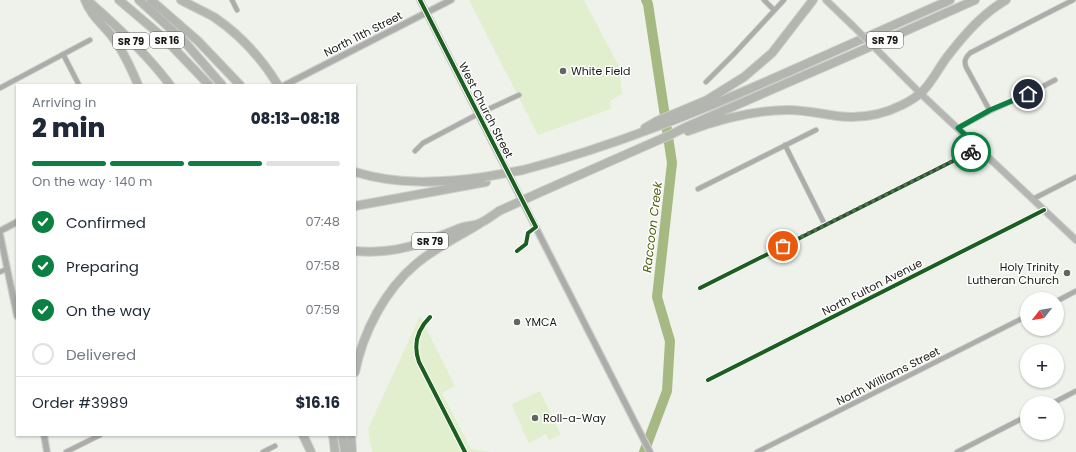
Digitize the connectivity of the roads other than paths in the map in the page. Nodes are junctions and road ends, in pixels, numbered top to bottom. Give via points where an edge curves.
1 (86, 0) edge
2 (119, 0) edge
3 (139, 0) edge
4 (151, 0) edge
5 (180, 0) edge
6 (232, 0) edge
7 (420, 0) edge
8 (451, 0) edge
9 (764, 0) edge
10 (784, 0) edge
11 (813, 0) edge
12 (826, 0) edge
13 (950, 0) edge
14 (975, 0) edge
15 (1006, 0) edge
16 (1073, 0) edge
17 (237, 10) dead end
18 (774, 10) junction
19 (427, 12) junction
20 (90, 40) dead end
21 (63, 54) junction
22 (1055, 80) dead end
23 (706, 82) dead end
24 (78, 84) edge
25 (138, 84) edge
26 (169, 84) edge
27 (208, 84) edge
28 (221, 84) edge
29 (239, 84) edge
30 (277, 84) edge
31 (287, 84) edge
32 (0, 88) edge
33 (921, 94) junction
34 (519, 95) dead end
35 (990, 110) junction
36 (684, 113) junction
37 (478, 114) junction
38 (958, 128) junction
39 (686, 129) junction
40 (816, 130) dead end
41 (785, 145) junction
42 (979, 148) junction
43 (415, 151) dead end
44 (356, 172) edge
45 (1076, 177) edge
46 (485, 179) junction
47 (698, 189) dead end
48 (1033, 199) junction
49 (356, 206) edge
50 (1044, 210) junction
51 (16, 223) edge
52 (479, 224) junction
53 (825, 225) junction
54 (0, 231) edge
55 (0, 234) edge
56 (1076, 240) edge
57 (356, 251) edge
58 (7, 269) junction
59 (0, 272) edge
60 (700, 288) dead end
61 (1076, 291) edge
62 (1064, 297) edge
63 (16, 311) edge
64 (1020, 320) edge
65 (356, 368) edge
66 (708, 380) dead end
67 (1076, 391) edge
68 (1064, 397) edge
69 (1020, 420) edge
70 (44, 436) edge
71 (98, 436) edge
72 (303, 436) edge
73 (333, 436) edge
74 (342, 436) edge
75 (351, 436) edge
76 (275, 446) dead end
77 (47, 452) edge
78 (66, 452) edge
79 (263, 452) edge
80 (311, 452) edge
81 (335, 452) edge
82 (345, 452) edge
83 (352, 452) edge
84 (650, 452) edge
85 (757, 452) edge
86 (957, 452) edge

1 - 25 highway via 88,9 120,48
1 - 26 highway, SR 79 via 134,44
2 - 27 highway, SR 16 via 165,39
3 - 28 highway, SR 16 via 183,40
4 - 29 highway via 198,41
5 - 30 highway via 229,28 266,67
6 - 17 street
7 - 19 street, West Church Street
8 - 19 street, North 11th Street
9 - 18 street
10 - 18 street
11 - 36 highway via 772,53 759,65 732,86
12 - 33 main road, bridge
13 - 36 highway, SR 79 via 736,96
14 - 39 highway, SR 79
15 - 33 highway via 972,27
16 - 35 street via 1015,28 966,57 966,67
18 - 23 street
19 - 31 street, North 11th Street
19 - 37 street, West Church Street
20 - 21 street
21 - 24 street
21 - 32 street
22 - 35 street
33 - 38 main road
33 - 39 highway via 895,108 870,116 844,117 789,110 736,117
34 - 37 street
35 - 38 street
36 - 46 highway, bridge via 657,121 629,137 586,152
37 - 43 street via 423,143
37 - 84 street, West Church Street
38 - 42 main road
39 - 52 highway, SR 79, bridge via 499,211
40 - 41 street
41 - 47 street
41 - 53 street
42 - 48 main road
42 - 53 street
44 - 46 highway via 409,182
45 - 48 street
46 - 49 highway
48 - 50 main road
50 - 56 main road
50 - 66 street, North Fulton Avenue
51 - 54 street
52 - 57 highway, SR 79 via 400,250
52 - 65 highway via 443,244 416,263 400,279 385,299 369,330
53 - 60 street
55 - 58 street
58 - 59 street
58 - 63 street
61 - 62 street
64 - 85 street, North Williams Street
67 - 68 street
69 - 86 street
70 - 77 street
71 - 78 street
72 - 80 highway
73 - 81 highway
74 - 82 highway
75 - 83 highway
76 - 79 street

